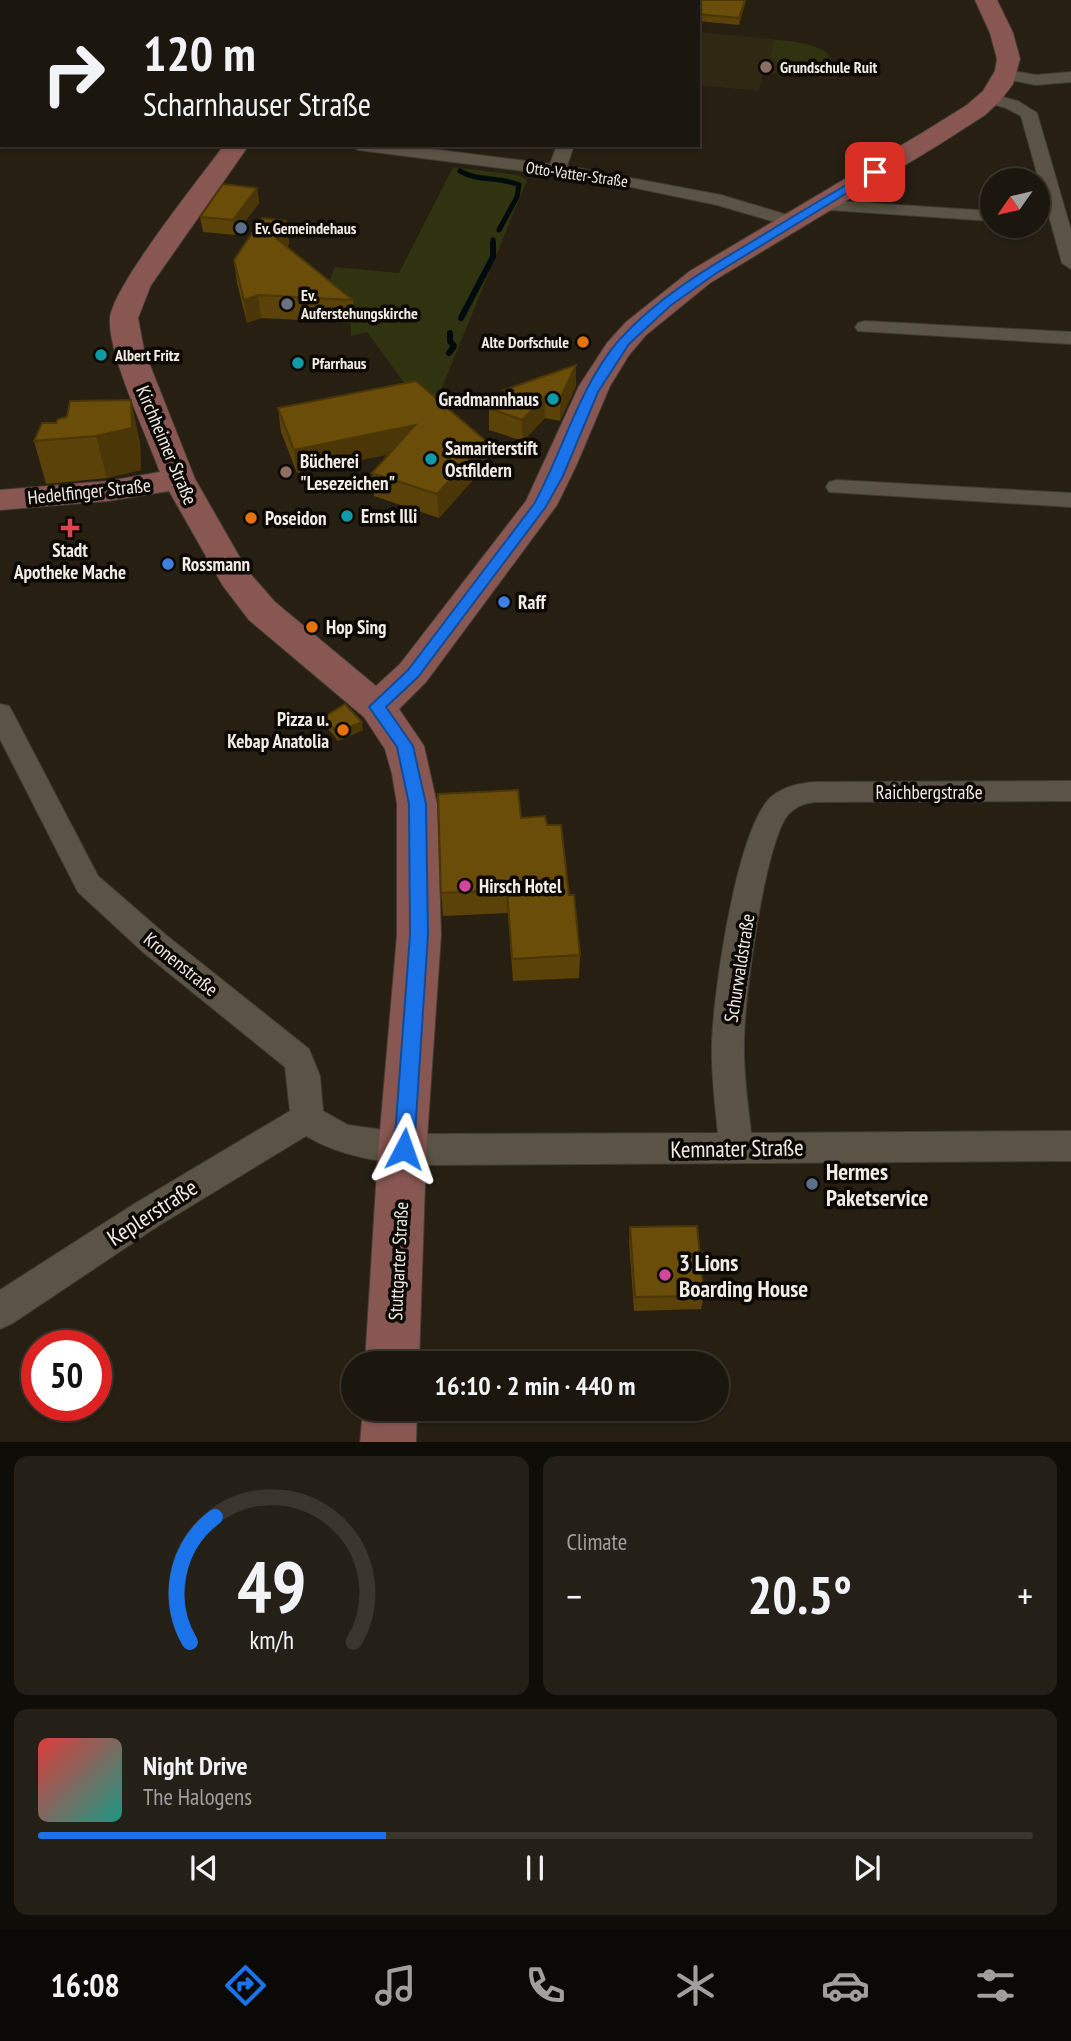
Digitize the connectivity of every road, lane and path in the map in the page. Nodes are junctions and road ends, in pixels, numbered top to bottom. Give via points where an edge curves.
1 (986, 0) edge
2 (1007, 75) junction
3 (1071, 77) edge
4 (991, 99) junction
5 (236, 147) edge
6 (374, 147) edge
7 (565, 147) edge
8 (557, 170) junction
9 (807, 213) junction
10 (980, 216) edge
11 (1064, 219) edge
12 (1071, 263) edge
13 (865, 327) dead end
14 (1071, 338) edge
15 (178, 479) junction
16 (837, 487) dead end
17 (0, 500) edge
18 (1071, 500) edge
19 (377, 707) junction
20 (0, 713) edge
21 (1071, 791) edge
22 (788, 799) joint
23 (307, 1118) junction
24 (1071, 1146) edge
25 (736, 1147) junction
26 (404, 1149) junction
27 (0, 1311) edge
28 (393, 1351) edge
29 (389, 1421) edge
30 (388, 1442) edge

1 - 2 main road via 1008,52
2 - 3 street via 1036,80
2 - 4 main road
4 - 9 main road
4 - 11 street via 1029,113
5 - 15 main road, Kirchheimer Straße via 136,285 124,318 131,357
6 - 8 street, Otto-Vatter-Straße
7 - 8 street
8 - 9 street, Otto-Vatter-Straße via 754,208
9 - 10 street
9 - 19 main road via 684,289 617,351 592,392 540,505 413,673
11 - 12 street
13 - 14 street
15 - 17 main road, Hedelfinger Straße
15 - 19 main road, Kirchheimer Straße via 228,566 262,611
16 - 18 street
19 - 26 main road, Stuttgarter Straße via 404,746 417,804 419,935
20 - 23 street, Kronenstraße via 88,884 298,1059
21 - 22 street, Raichbergstraße via 815,792
22 - 25 street, Schurwaldstraße via 769,822 736,964 728,1037
23 - 26 street via 326,1131
23 - 27 street, Keplerstraße via 146,1215
24 - 25 street, Kemnater Straße
25 - 26 street, Kemnater Straße
26 - 28 main road, Stuttgarter Straße
29 - 30 main road

